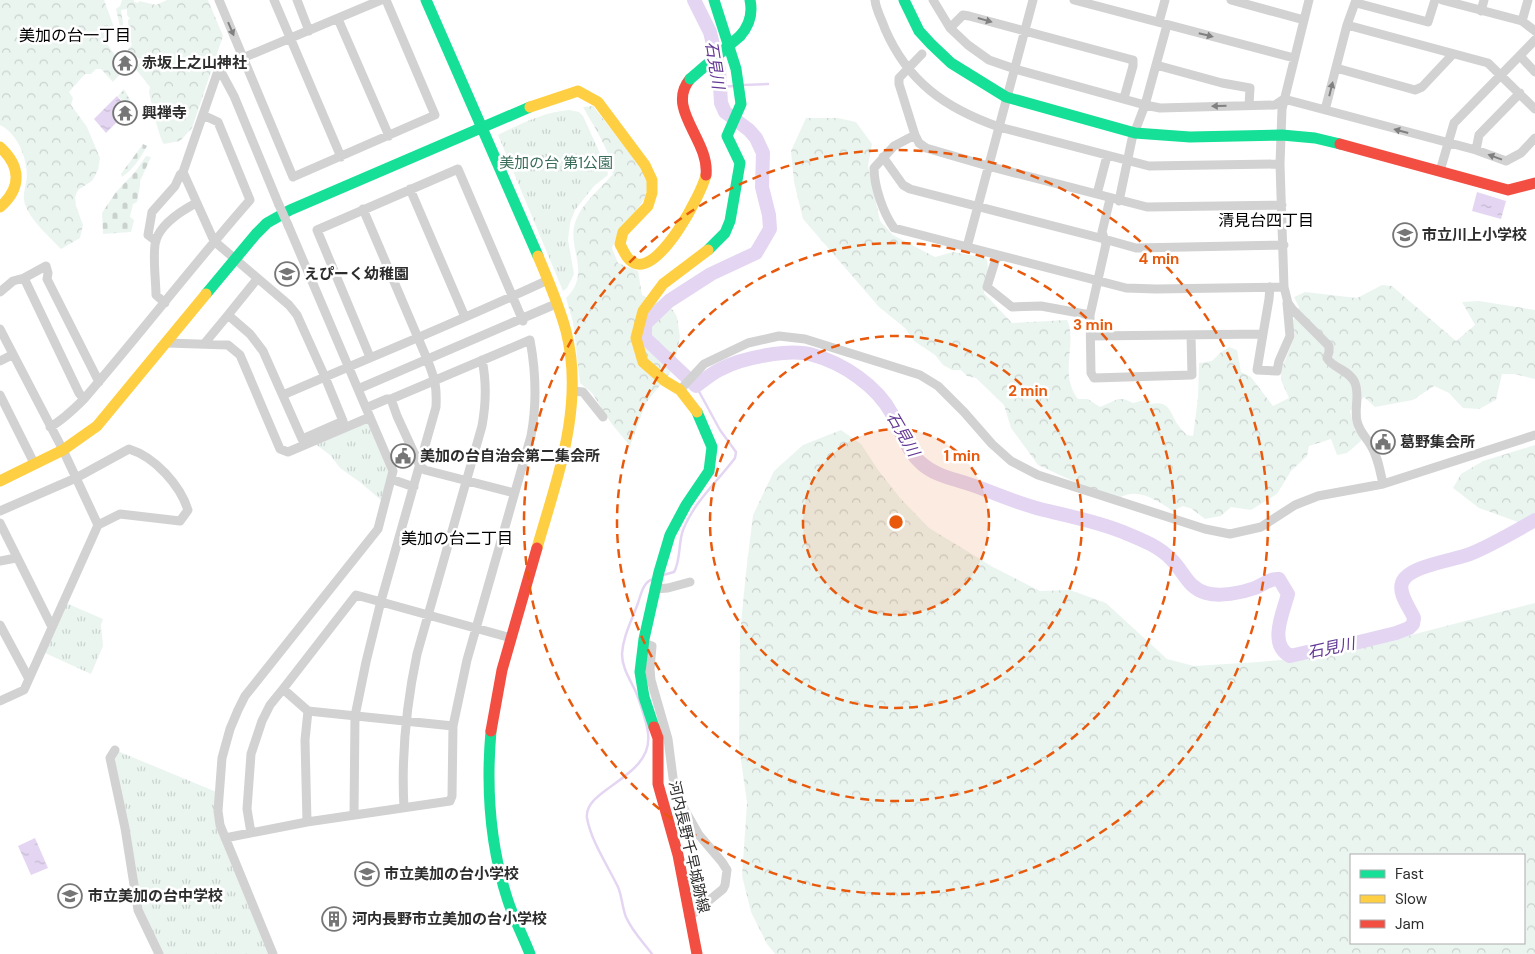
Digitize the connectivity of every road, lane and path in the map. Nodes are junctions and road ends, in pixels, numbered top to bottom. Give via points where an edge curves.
1 (219, 0) edge
2 (274, 0) edge
3 (297, 0) edge
4 (381, 0) edge
5 (386, 0) edge
6 (426, 0) edge
7 (714, 0) edge
8 (750, 0) edge
9 (875, 0) edge
10 (904, 0) edge
11 (933, 0) edge
12 (1033, 0) edge
13 (1074, 0) edge
14 (1165, 0) edge
15 (1231, 0) edge
16 (1309, 0) edge
17 (1356, 0) edge
18 (1435, 0) edge
19 (1442, 0) edge
20 (1484, 0) edge
21 (1528, 0) edge
22 (1481, 11) junction
23 (338, 19) junction
24 (1304, 20) junction
25 (1522, 21) junction
26 (1163, 24) junction
27 (1347, 25) junction
28 (950, 28) junction
29 (310, 31) junction
30 (1024, 31) junction
31 (1535, 31) edge
32 (291, 38) junction
33 (1535, 40) edge
34 (922, 54) dead end
35 (1453, 54) junction
36 (1520, 56) junction
37 (244, 57) junction
38 (1294, 58) junction
39 (1156, 65) junction
40 (219, 68) junction
41 (1336, 68) junction
42 (908, 69) junction
43 (1015, 69) junction
44 (1535, 72) edge
45 (1501, 75) junction
46 (1520, 93) junction
47 (1006, 97) junction
48 (1124, 98) junction
49 (1284, 100) junction
50 (1145, 105) junction
51 (1249, 105) junction
52 (1535, 109) edge
53 (1325, 110) junction
54 (203, 116) junction
55 (482, 127) junction
56 (999, 127) junction
57 (1135, 133) junction
58 (915, 135) junction
59 (1282, 135) junction
60 (389, 136) junction
61 (1535, 138) edge
62 (1449, 143) junction
63 (0, 147) edge
64 (1476, 150) junction
65 (1107, 156) junction
66 (341, 157) junction
67 (883, 157) junction
68 (1128, 161) junction
69 (1280, 164) junction
70 (988, 166) junction
71 (1440, 171) junction
72 (183, 172) junction
73 (1535, 183) edge
74 (410, 189) junction
75 (1097, 194) junction
76 (1114, 200) junction
77 (196, 203) junction
78 (1282, 205) junction
79 (977, 206) junction
80 (0, 207) edge
81 (363, 209) junction
82 (1104, 239) junction
83 (156, 241) junction
84 (214, 241) junction
85 (1284, 245) junction
86 (967, 247) junction
87 (997, 255) junction
88 (236, 260) junction
89 (24, 278) junction
90 (257, 279) junction
91 (548, 280) junction
92 (1097, 281) junction
93 (1270, 287) junction
94 (1284, 287) junction
95 (0, 292) edge
96 (512, 296) junction
97 (165, 303) junction
98 (1288, 303) junction
99 (551, 306) dead end
100 (228, 315) junction
101 (1090, 315) junction
102 (465, 316) junction
103 (523, 320) junction
104 (0, 329) edge
105 (1263, 334) junction
106 (1191, 335) junction
107 (1091, 336) junction
108 (418, 338) junction
109 (166, 343) junction
110 (204, 344) junction
111 (12, 355) junction
112 (370, 358) junction
113 (427, 359) junction
114 (482, 360) junction
115 (0, 361) edge
116 (349, 367) junction
117 (325, 377) junction
118 (436, 380) junction
119 (99, 382) junction
120 (358, 389) junction
121 (680, 390) junction
122 (573, 391) junction
123 (0, 396) edge
124 (283, 396) junction
125 (84, 399) junction
126 (391, 399) junction
127 (368, 412) junction
128 (603, 417) dead end
129 (50, 427) junction
130 (1535, 435) edge
131 (63, 450) junction
132 (32, 459) dead end
133 (420, 466) junction
134 (76, 478) junction
135 (391, 479) junction
136 (0, 481) edge
137 (467, 481) junction
138 (1384, 484) junction
139 (414, 487) junction
140 (514, 493) junction
141 (0, 512) edge
142 (0, 523) edge
143 (98, 524) junction
144 (16, 558) junction
145 (0, 561) edge
146 (656, 581) junction
147 (690, 582) dead end
148 (381, 601) junction
149 (428, 614) junction
150 (0, 625) edge
151 (52, 627) junction
152 (476, 628) junction
153 (511, 638) junction
154 (640, 672) junction
155 (29, 679) junction
156 (282, 688) junction
157 (0, 701) edge
158 (308, 711) junction
159 (355, 716) junction
160 (405, 720) junction
161 (453, 726) junction
162 (115, 750) dead end
163 (404, 808) junction
164 (354, 815) junction
165 (307, 822) junction
166 (251, 833) junction
167 (225, 838) junction
168 (689, 917) junction
169 (159, 954) edge
170 (273, 954) edge
171 (530, 954) edge
172 (697, 954) edge

1 -> 37 street
2 - 32 street
3 - 29 street
4 - 23 street
5 - 60 street via 435,115
6 - 55 street
7 - 121 street, 河内長野千早城跡線 via 736,69 741,104 727,136 740,164 730,221 712,247 663,284 644,311 636,338 643,362
8 - 55 street, bridge via 750,23 746,30 683,88 681,99 704,152 707,168 703,188 665,249 653,261 636,264 628,259 620,244 623,232 648,206 652,180 645,165 598,102 578,91 544,101
9 - 42 street via 891,42
10 - 47 street via 918,31 931,44 951,63
11 - 28 street
12 - 30 street
13 - 26 street
14 - 26 street
15 - 24 street
16 - 24 street
17 - 18 street via 1360,4 1428,22
17 - 27 street
19 - 22 street
20 - 22 street
21 - 25 street
22 - 25 street
23 - 29 street
23 - 60 street
24 - 38 street
25 - 31 street
26 -> 38 street
26 - 39 street
27 - 35 street
27 - 41 street
28 -> 30 street via 963,15
28 - 43 street via 989,60
29 - 32 street
30 - 43 street
30 - 48 street via 1133,60
32 - 37 street
32 - 66 street
33 - 36 street
34 - 42 street
35 - 41 street via 1416,90
35 - 45 street via 1488,63
36 - 44 street
36 - 45 street
37 - 40 street
37 - 66 street via 293,177
38 - 49 street
39 - 50 street
39 - 51 street via 1250,88
40 - 54 street
40 - 116 street, bridge via 234,96
53 -> 41 street
42 - 56 street via 946,102 976,119
42 - 58 street via 899,78 899,84
43 - 47 street
43 - 48 street
45 - 46 street
45 - 62 street via 1454,123
46 - 52 street
46 - 64 street via 1479,135
47 - 56 street
47 - 57 street
48 - 50 street
49 - 51 street via 1274,105
49 - 53 street
49 - 59 street
51 -> 50 street via 1160,108
50 - 57 street
62 -> 53 street
54 - 72 street
54 - 84 street via 218,122 250,200
55 - 88 street via 284,213 267,223
55 - 91 street
56 - 65 street
56 - 70 street
57 - 59 street via 1190,137
57 - 68 street
58 - 67 street via 894,146
58 - 70 street via 926,148
59 - 69 street
59 - 71 street via 1315,138
60 - 66 street
61 -> 64 street via 1521,153 1506,161
62 - 64 street
62 - 71 street
63 - 80 street via 13,160 17,179 12,196
65 - 68 street
65 - 75 street
67 - 79 street via 903,185 910,189
67 - 86 street via 874,168 874,180 894,228
68 - 69 street via 1149,166
68 - 76 street
69 - 78 street
70 - 75 street
70 - 79 street
71 - 73 street via 1508,190
72 - 77 street
72 - 83 street via 152,212 148,235
74 - 81 street
74 - 96 street via 458,169
74 - 102 street
75 - 76 street
76 - 78 street via 1147,207
76 - 82 street via 1102,232
77 - 83 street via 180,212
77 - 84 street
78 - 85 street
79 - 82 street
79 - 86 street
81 - 108 street
81 - 112 street via 317,230
82 - 85 street via 1136,248
82 - 92 street via 1106,244
83 - 97 street via 156,295
84 - 88 street
84 - 97 street
85 - 94 street
86 - 87 street
87 - 92 street
87 - 101 street via 988,287 1012,307 1041,306
88 - 90 street
88 - 109 street
89 - 95 street via 13,281
89 - 119 street via 46,266 47,278
89 - 125 street
90 - 100 street
90 - 117 street via 297,315
91 - 96 street
91 - 122 street via 566,331
92 - 93 street via 1126,288
92 - 101 street
93 - 94 street
93 - 105 street
94 - 98 street
96 - 102 street
96 - 103 street
97 - 119 street
98 - 105 street via 1290,336 1277,371 1257,370
98 - 138 street via 1329,346 1329,362 1345,371 1355,382 1359,429 1376,456
99 - 103 street
100 - 110 street
100 - 124 street via 257,342
101 - 107 street
102 - 108 street
103 - 113 street
104 - 111 street
105 - 106 street
106 - 107 street
106 - 107 street via 1192,375 1094,378 1091,373
108 - 112 street
108 - 113 street
109 - 110 street
109 - 131 street via 97,426
110 - 127 street via 228,345 240,355 280,449 288,452
111 - 115 street
111 - 129 street
112 - 116 street
113 - 118 street
113 - 120 street
114 - 118 street
114 - 137 street via 484,412
114 - 140 street via 529,338 536,386 534,422
116 - 117 street
116 - 120 street
117 - 124 street
117 - 124 street via 343,421 335,425 302,439
118 - 126 street
118 - 133 street via 436,407
119 - 125 street
120 - 127 street
121 - 138 street via 704,364 748,343 779,336 805,339 920,375 938,386 1011,461 1038,475 1230,534 1261,528 1295,505 1318,496
121 - 146 street, 河内長野千早城跡線 via 701,418 712,447 712,457 709,471 670,535
122 - 128 street via 583,392
122 - 153 street via 566,448
123 - 132 street
125 - 129 street
126 - 127 street
126 - 133 street
127 - 135 street via 393,471
129 - 131 street
130 - 138 street
131 - 134 street
131 - 136 street
133 - 137 street
133 - 139 street
134 - 141 street
134 - 143 street
134 - 143 street via 129,449 139,452 158,467 184,499 188,510 180,521 120,514
135 - 139 street
135 - 167 street via 378,529 245,696 238,710 222,758 218,811
137 - 140 street
137 - 149 street
139 - 148 street
140 - 152 street
142 - 144 street
143 - 151 street
144 - 145 street
144 - 151 street
146 - 147 street via 668,588
146 - 154 street, 河内長野千早城跡線
148 - 149 street
148 - 156 street via 356,595
148 - 159 street
149 - 152 street
149 - 160 street via 411,680
150 - 155 street
151 - 155 street
152 - 153 street
152 - 161 street
153 - 171 street via 494,705 488,794 506,895
154 - 168 street, 河内長野千早城跡線 via 644,697 658,738 658,784 686,890
154 - 168 street via 645,665 649,645 652,646 651,680 668,739 675,792 699,835 727,870 723,889
155 - 157 street via 24,690
156 - 158 street
156 - 166 street via 262,721 251,754 247,809
158 - 159 street
158 - 165 street via 305,740
159 - 160 street
159 - 164 street
160 - 161 street
160 - 163 street
161 - 163 street via 450,801
162 - 169 street via 110,758 138,910
163 - 164 street
164 - 165 street
165 - 166 street
166 - 167 street
167 - 170 street
168 - 172 street, 河内長野千早城跡線

